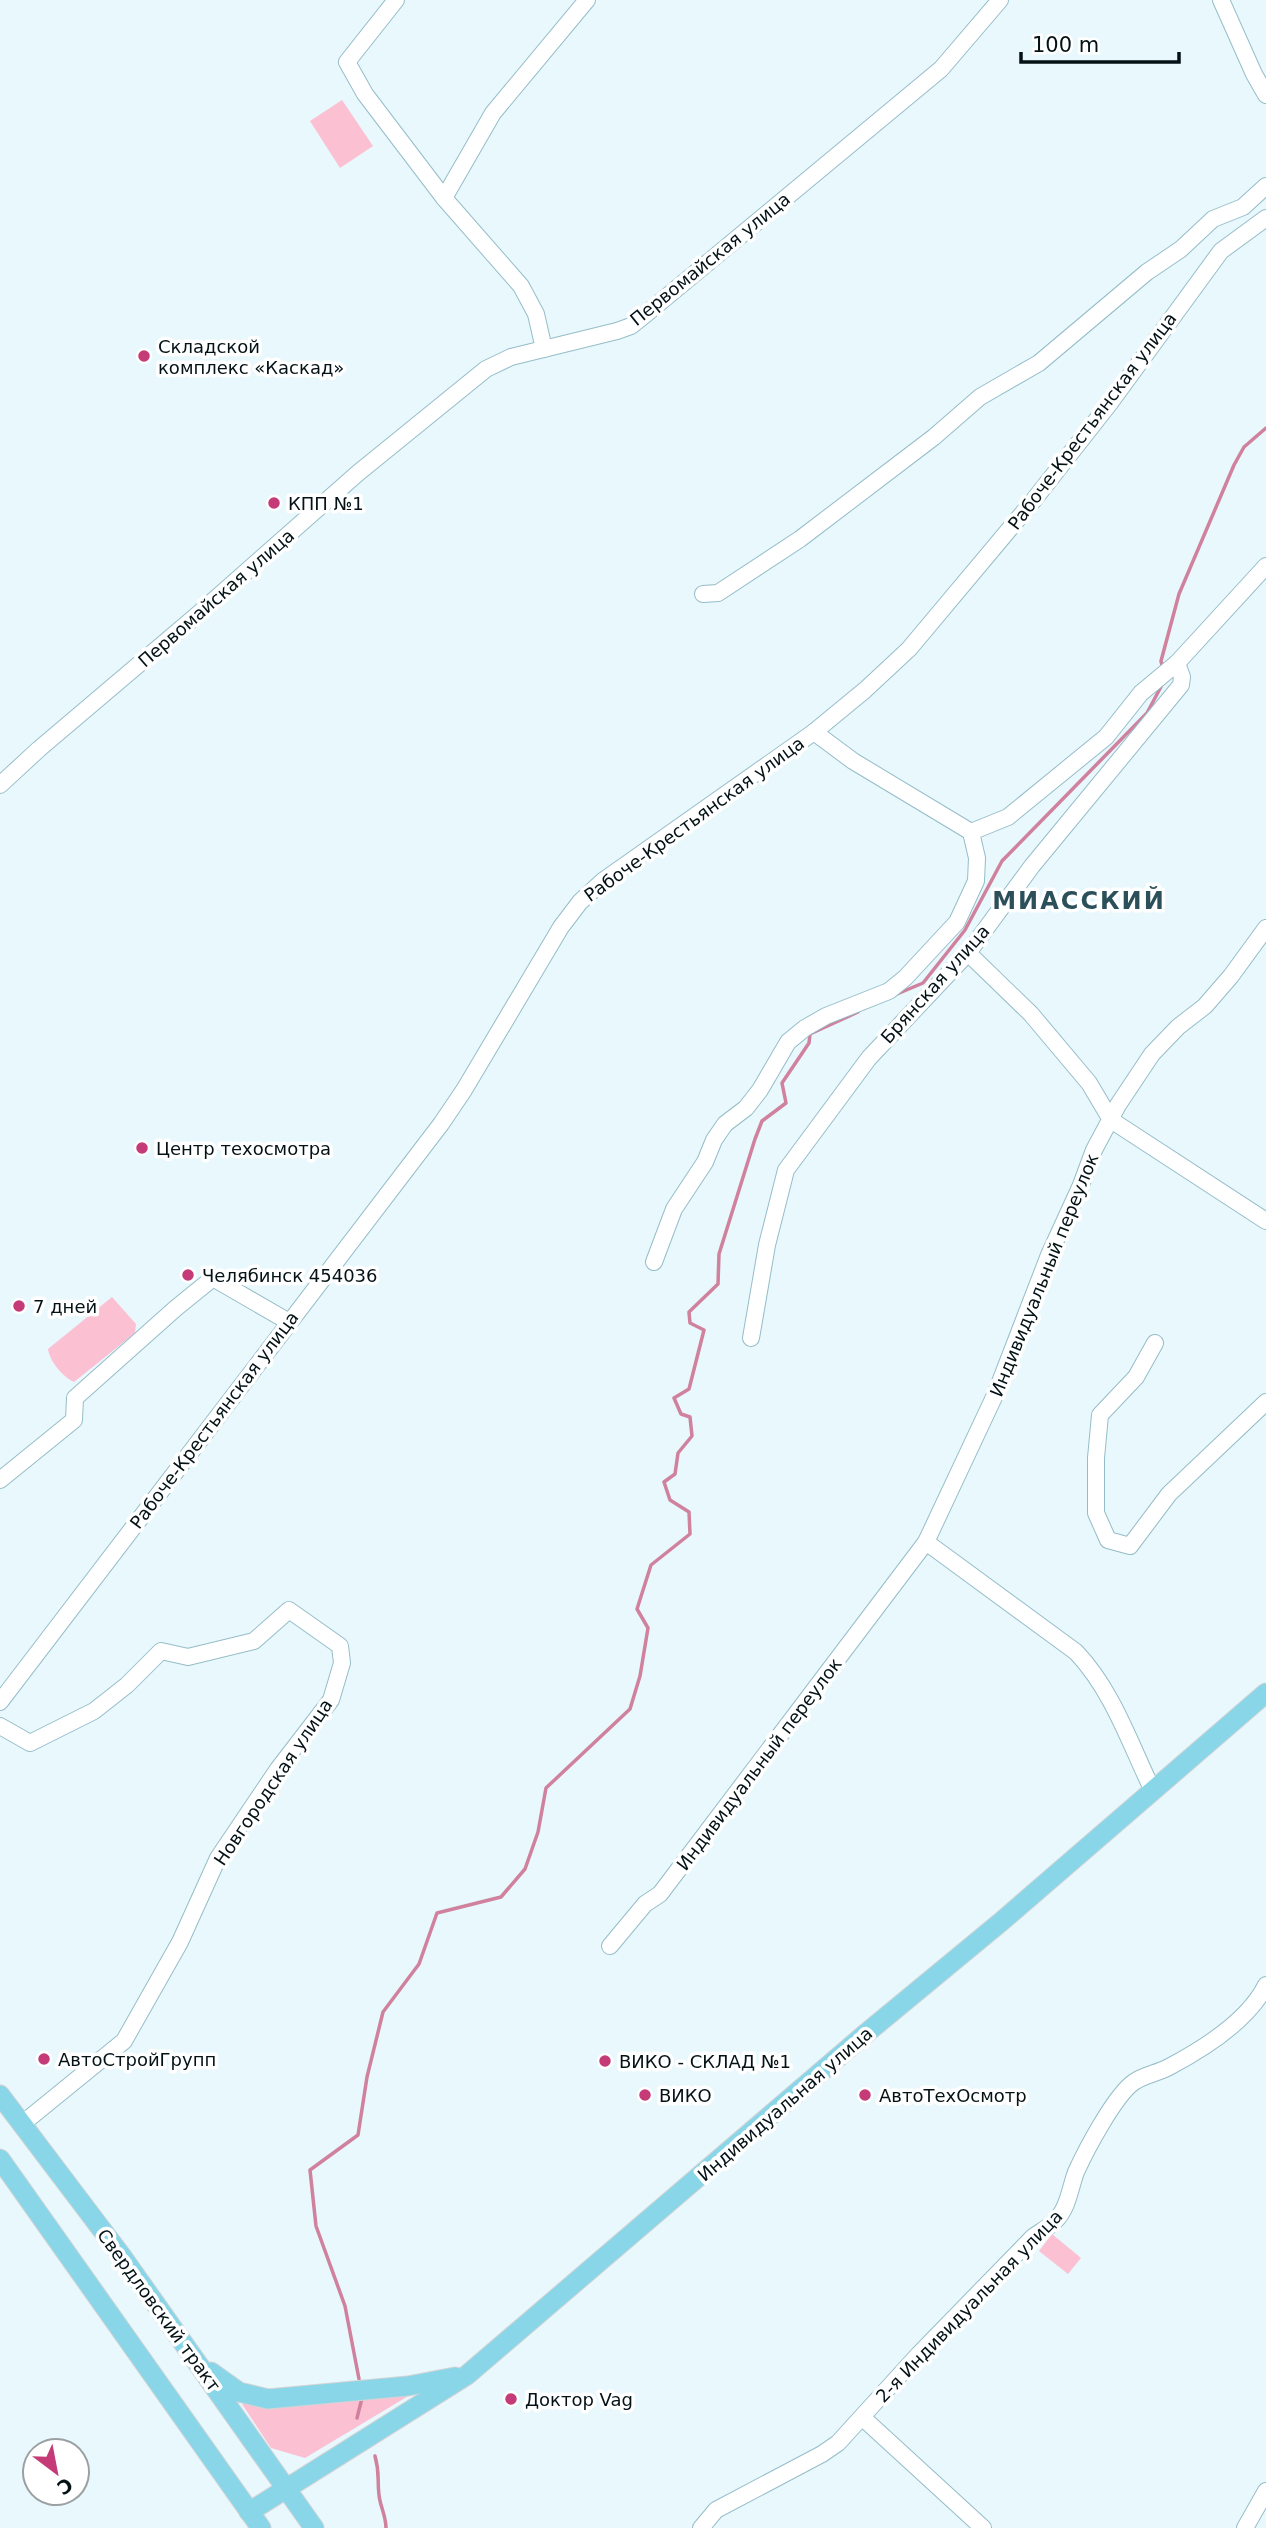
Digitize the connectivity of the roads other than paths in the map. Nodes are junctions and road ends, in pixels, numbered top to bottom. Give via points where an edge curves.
1 (396, 0) edge
2 (587, 0) edge
3 (1000, 0) edge
4 (1221, 0) edge
5 (1266, 95) edge
6 (1266, 186) edge
7 (444, 198) junction
8 (1266, 218) edge
9 (544, 349) junction
10 (1266, 566) edge
11 (703, 594) dead end
12 (1177, 663) junction
13 (814, 732) junction
14 (0, 785) edge
15 (971, 832) junction
16 (1266, 928) edge
17 (968, 953) junction
18 (1111, 1120) junction
19 (1266, 1221) edge
20 (654, 1262) dead end
21 (289, 1322) junction
22 (751, 1338) dead end
23 (1155, 1343) dead end
24 (1266, 1402) edge
25 (0, 1480) edge
26 (926, 1542) junction
27 (1266, 1692) edge
28 (0, 1702) edge
29 (0, 1726) edge
30 (1153, 1791) junction
31 (610, 1946) dead end
32 (1266, 1985) edge
33 (0, 2095) edge
34 (22, 2124) junction
35 (0, 2160) edge
36 (197, 2361) junction
37 (467, 2375) junction
38 (863, 2418) junction
39 (284, 2488) junction
40 (1266, 2491) edge
41 (255, 2520) edge
42 (314, 2528) edge
43 (701, 2528) edge
44 (983, 2528) edge
45 (1245, 2528) edge

1 - 7 street via 347,62 365,94
2 - 7 street via 493,113
3 - 9 street, Первомайская улица via 941,69 631,326
4 - 5 street
6 - 11 street via 1244,207 1213,219 1039,363 980,397 800,539 718,593
7 - 9 street via 521,286 536,314
8 - 13 street, Рабоче-Крестьянская улица via 1221,251 1110,403 909,649
9 - 14 street, Первомайская улица via 486,369 459,390
10 - 12 street
12 - 15 street via 1141,693 1106,737 1009,817
12 - 17 street, Брянская улица via 1181,685 1032,866
13 - 15 street via 853,761
13 - 21 street, Рабоче-Крестьянская улица via 604,880 580,902 464,1090
15 - 20 street, Брянская улица via 976,881 957,922 889,991 826,1016 788,1042 746,1108 725,1124 714,1140 674,1209
16 - 18 street, Индивидуальный переулок via 1205,1006 1152,1054
17 - 18 street via 1031,1014 1089,1083
17 - 22 street, Брянская улица via 869,1058 786,1170
18 - 19 street
18 - 26 street, Индивидуальный переулок via 1049,1255 995,1395
21 - 25 street via 213,1278 75,1398 74,1420
21 - 28 street, Рабоче-Крестьянская улица
23 - 24 street via 1136,1377 1100,1415 1096,1513 1108,1540 1130,1546 1169,1494
26 - 30 street via 1088,1665 1110,1699
26 - 31 street, Индивидуальный переулок via 660,1894 645,1904
27 - 30 main road, Индивидуальная улица
29 - 34 street, Новгородская улица via 30,1743 94,1711 161,1651 188,1657 254,1641 289,1610 340,1646 342,1663 331,1700 218,1858 180,1942 124,2040
30 - 37 main road, Индивидуальная улица
32 - 38 street, 2-я Индивидуальная улица via 1258,2001 1229,2026 1176,2063 1133,2082 1104,2117 1055,2221 1033,2237
33 - 34 main road, Свердловский тракт
34 - 36 main road, Свердловский тракт
35 - 41 main road
36 - 37 main road via 239,2392 268,2399 408,2386
36 - 39 main road, Свердловский тракт
37 - 39 main road, Индивидуальная улица
38 - 43 street, 2-я Индивидуальная улица via 822,2454 716,2510
38 - 44 street, 2-я Индивидуальная улица
39 - 41 main road, Индивидуальная улица
39 - 42 main road, Свердловский тракт
40 - 45 street

